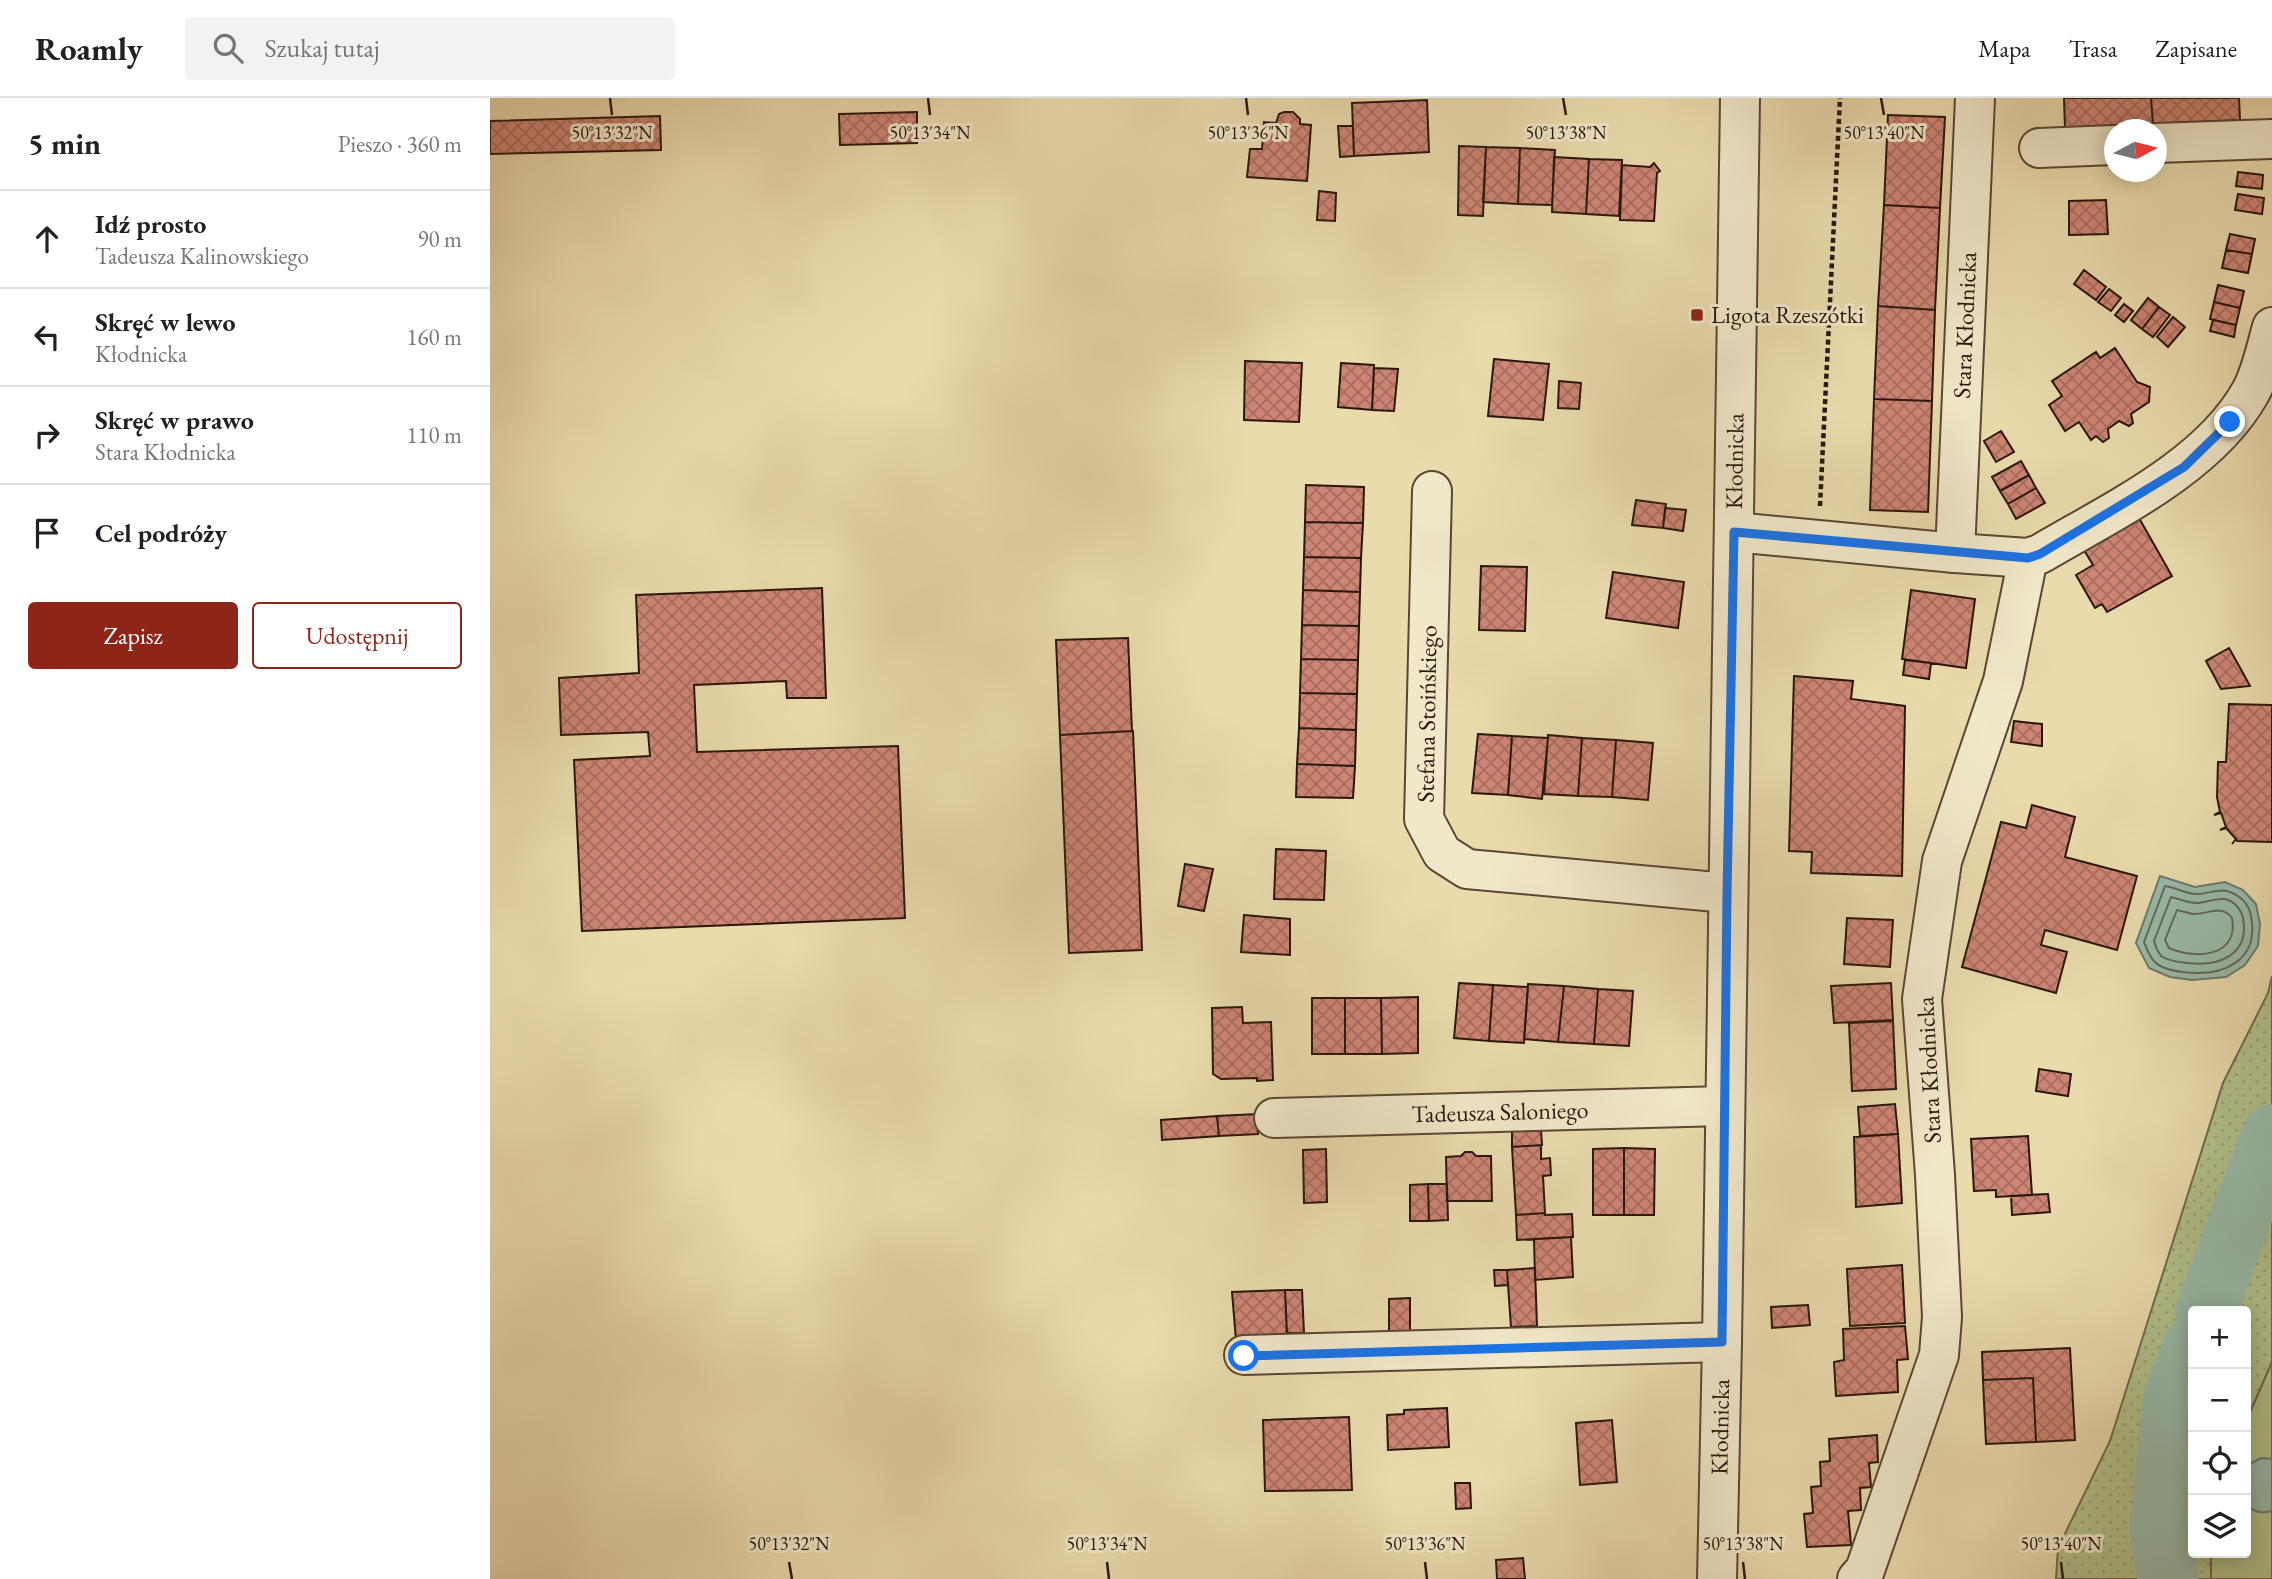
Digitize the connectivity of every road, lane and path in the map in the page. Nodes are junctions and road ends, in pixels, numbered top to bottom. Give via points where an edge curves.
1 (1740, 98) edge
2 (1840, 98) edge
3 (1975, 98) edge
4 (2272, 139) edge
5 (2167, 144) edge
6 (2104, 145) edge
7 (2039, 148) dead end
8 (2272, 327) edge
9 (1432, 491) dead end
10 (1734, 532) junction
11 (1818, 540) junction
12 (1955, 553) junction
13 (2028, 558) junction
14 (1727, 893) junction
15 (1725, 1105) junction
16 (1274, 1118) dead end
17 (1722, 1342) junction
18 (1244, 1356) dead end
19 (1717, 1579) edge
20 (1857, 1579) edge

1 - 10 street, Kłodnicka
2 - 11 path
3 - 12 street, Stara Kłodnicka
4 - 5 street
6 - 7 street
8 - 13 street via 2251,392 2230,422 2184,467
9 - 14 street, Stefana Stoińskiego via 1424,819 1442,853 1467,869
10 - 11 street
10 - 14 street, Kłodnicka
11 - 12 street
12 - 13 street
13 - 20 street, Stara Kłodnicka via 2003,681 1942,861 1922,999 1942,1317 1939,1355 1865,1570
14 - 15 street, Kłodnicka
15 - 16 street, Tadeusza Saloniego
15 - 17 street, Kłodnicka
17 - 18 street
17 - 19 street, Kłodnicka

